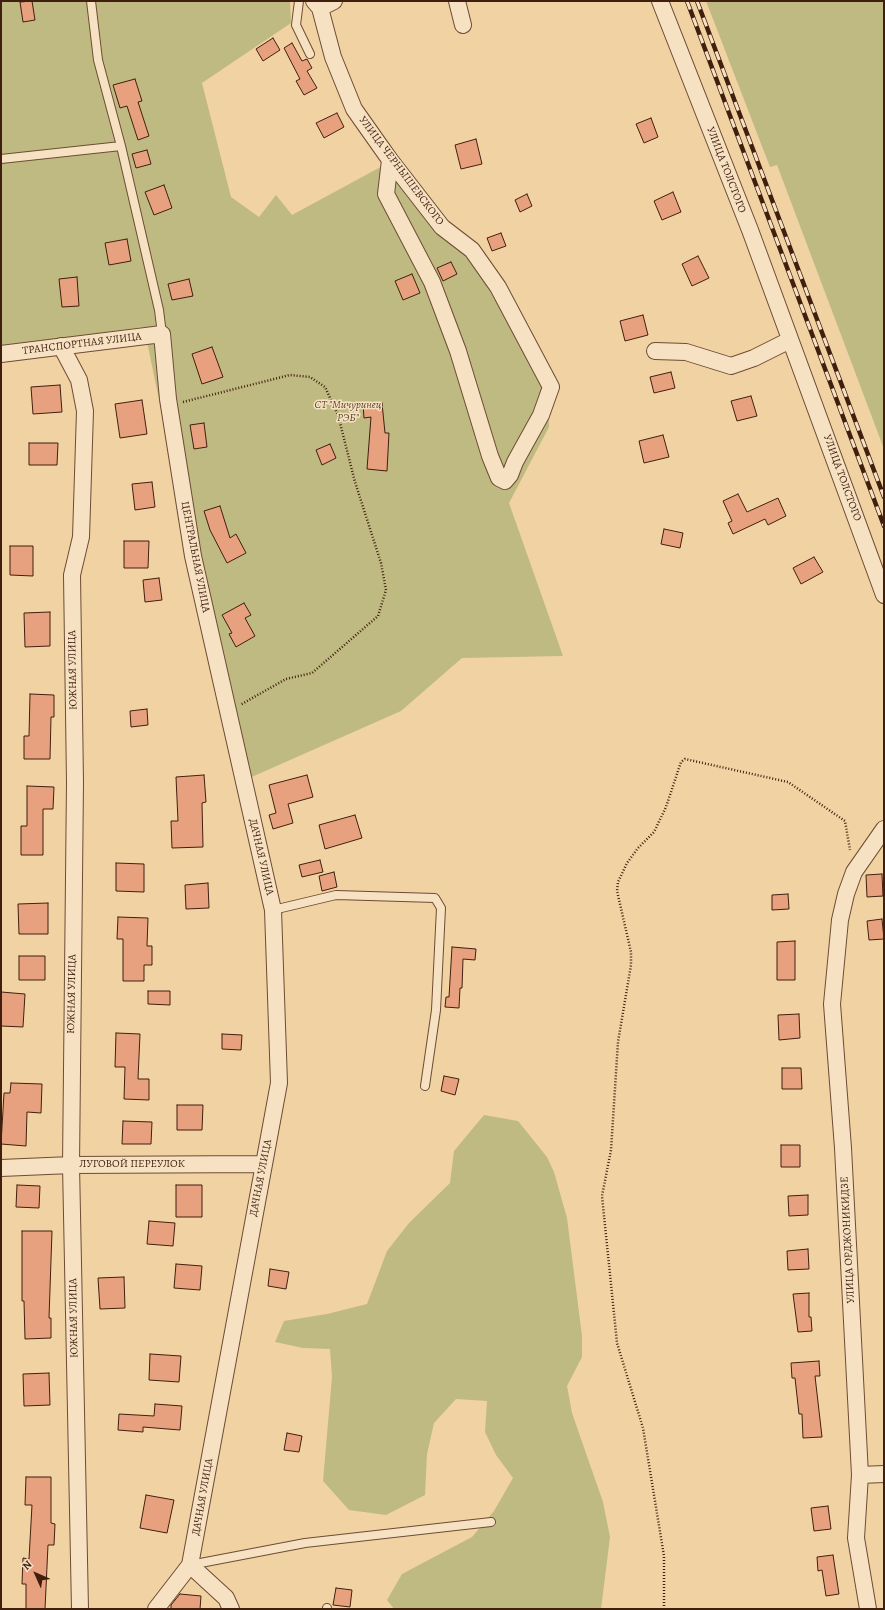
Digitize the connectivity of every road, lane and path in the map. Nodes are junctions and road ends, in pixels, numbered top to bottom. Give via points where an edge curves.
1 (91, 1) edge
2 (299, 1) edge
3 (457, 1) edge
4 (660, 1) edge
5 (323, 3) edge
6 (464, 25) dead end
7 (310, 54) dead end
8 (121, 146) junction
9 (1, 159) edge
10 (390, 160) junction
11 (162, 334) junction
12 (790, 340) junction
13 (61, 346) junction
14 (655, 351) dead end
15 (1, 354) edge
16 (169, 405) junction
17 (884, 595) edge
18 (228, 712) junction
19 (244, 784) joint
20 (883, 833) edge
21 (854, 872) junction
22 (273, 910) junction
23 (425, 1086) dead end
24 (70, 1164) junction
25 (264, 1164) junction
26 (1, 1168) edge
27 (884, 1474) edge
28 (860, 1475) junction
29 (491, 1522) dead end
30 (190, 1565) junction
31 (80, 1609) edge
32 (156, 1609) edge
33 (231, 1609) edge
34 (664, 1609) edge
35 (868, 1609) edge

1 - 8 lane via 98,60
2 - 7 lane via 296,25
3 - 6 street
4 - 12 street, УЛИЦА ТОЛСТОГО via 750,230
5 - 10 street, УЛИЦА ЧЕРНЫШЕВСКОГО via 333,57 354,109
8 - 9 lane
8 - 11 lane via 159,310
10 - 10 street, УЛИЦА ЧЕРНЫШЕВСКОГО via 442,227 472,250 498,287 551,387 541,415 505,481 498,478 458,351 432,282 386,194
11 - 13 street, ТРАНСПОРТНАЯ УЛИЦА
11 - 16 street, ЦЕНТРАЛЬНАЯ УЛИЦА
12 - 14 street via 731,366 686,352
12 - 17 street, УЛИЦА ТОЛСТОГО
13 - 15 street, ТРАНСПОРТНАЯ УЛИЦА
13 - 24 street, ЮЖНАЯ УЛИЦА via 79,380 85,411 81,537 72,575 74,790
16 - 18 street, ЦЕНТРАЛЬНАЯ УЛИЦА via 193,556
16 - 18 path via 290,375 310,377 326,387 338,415 355,482 381,563 386,590 378,616 312,673 286,679
18 - 19 street, ЦЕНТРАЛЬНАЯ УЛИЦА
19 - 22 street, ДАЧНАЯ УЛИЦА
20 - 21 street, УЛИЦА ОРДЖОНИКИДЗЕ
21 - 28 street, УЛИЦА ОРДЖОНИКИДЗЕ via 840,920 832,1004 843,1148
21 - 34 path via 845,821 794,786 788,782 685,759 681,762 666,807 654,832 627,863 618,882 617,891 631,952 618,1042 611,1150 602,1196 617,1342 643,1428 664,1556
22 - 23 lane via 336,895 435,898 440,908 436,1010
22 - 25 street, ДАЧНАЯ УЛИЦА via 279,1083
24 - 25 street, ЛУГОВОЙ ПЕРЕУЛОК
24 - 26 street, ЛУГОВОЙ ПЕРЕУЛОК
24 - 31 street, ЮЖНАЯ УЛИЦА
25 - 30 street, ДАЧНАЯ УЛИЦА
27 - 28 street
28 - 35 street, УЛИЦА ОРДЖОНИКИДЗЕ via 856,1538
29 - 30 lane via 305,1543
30 - 32 street
30 - 33 street via 226,1598

